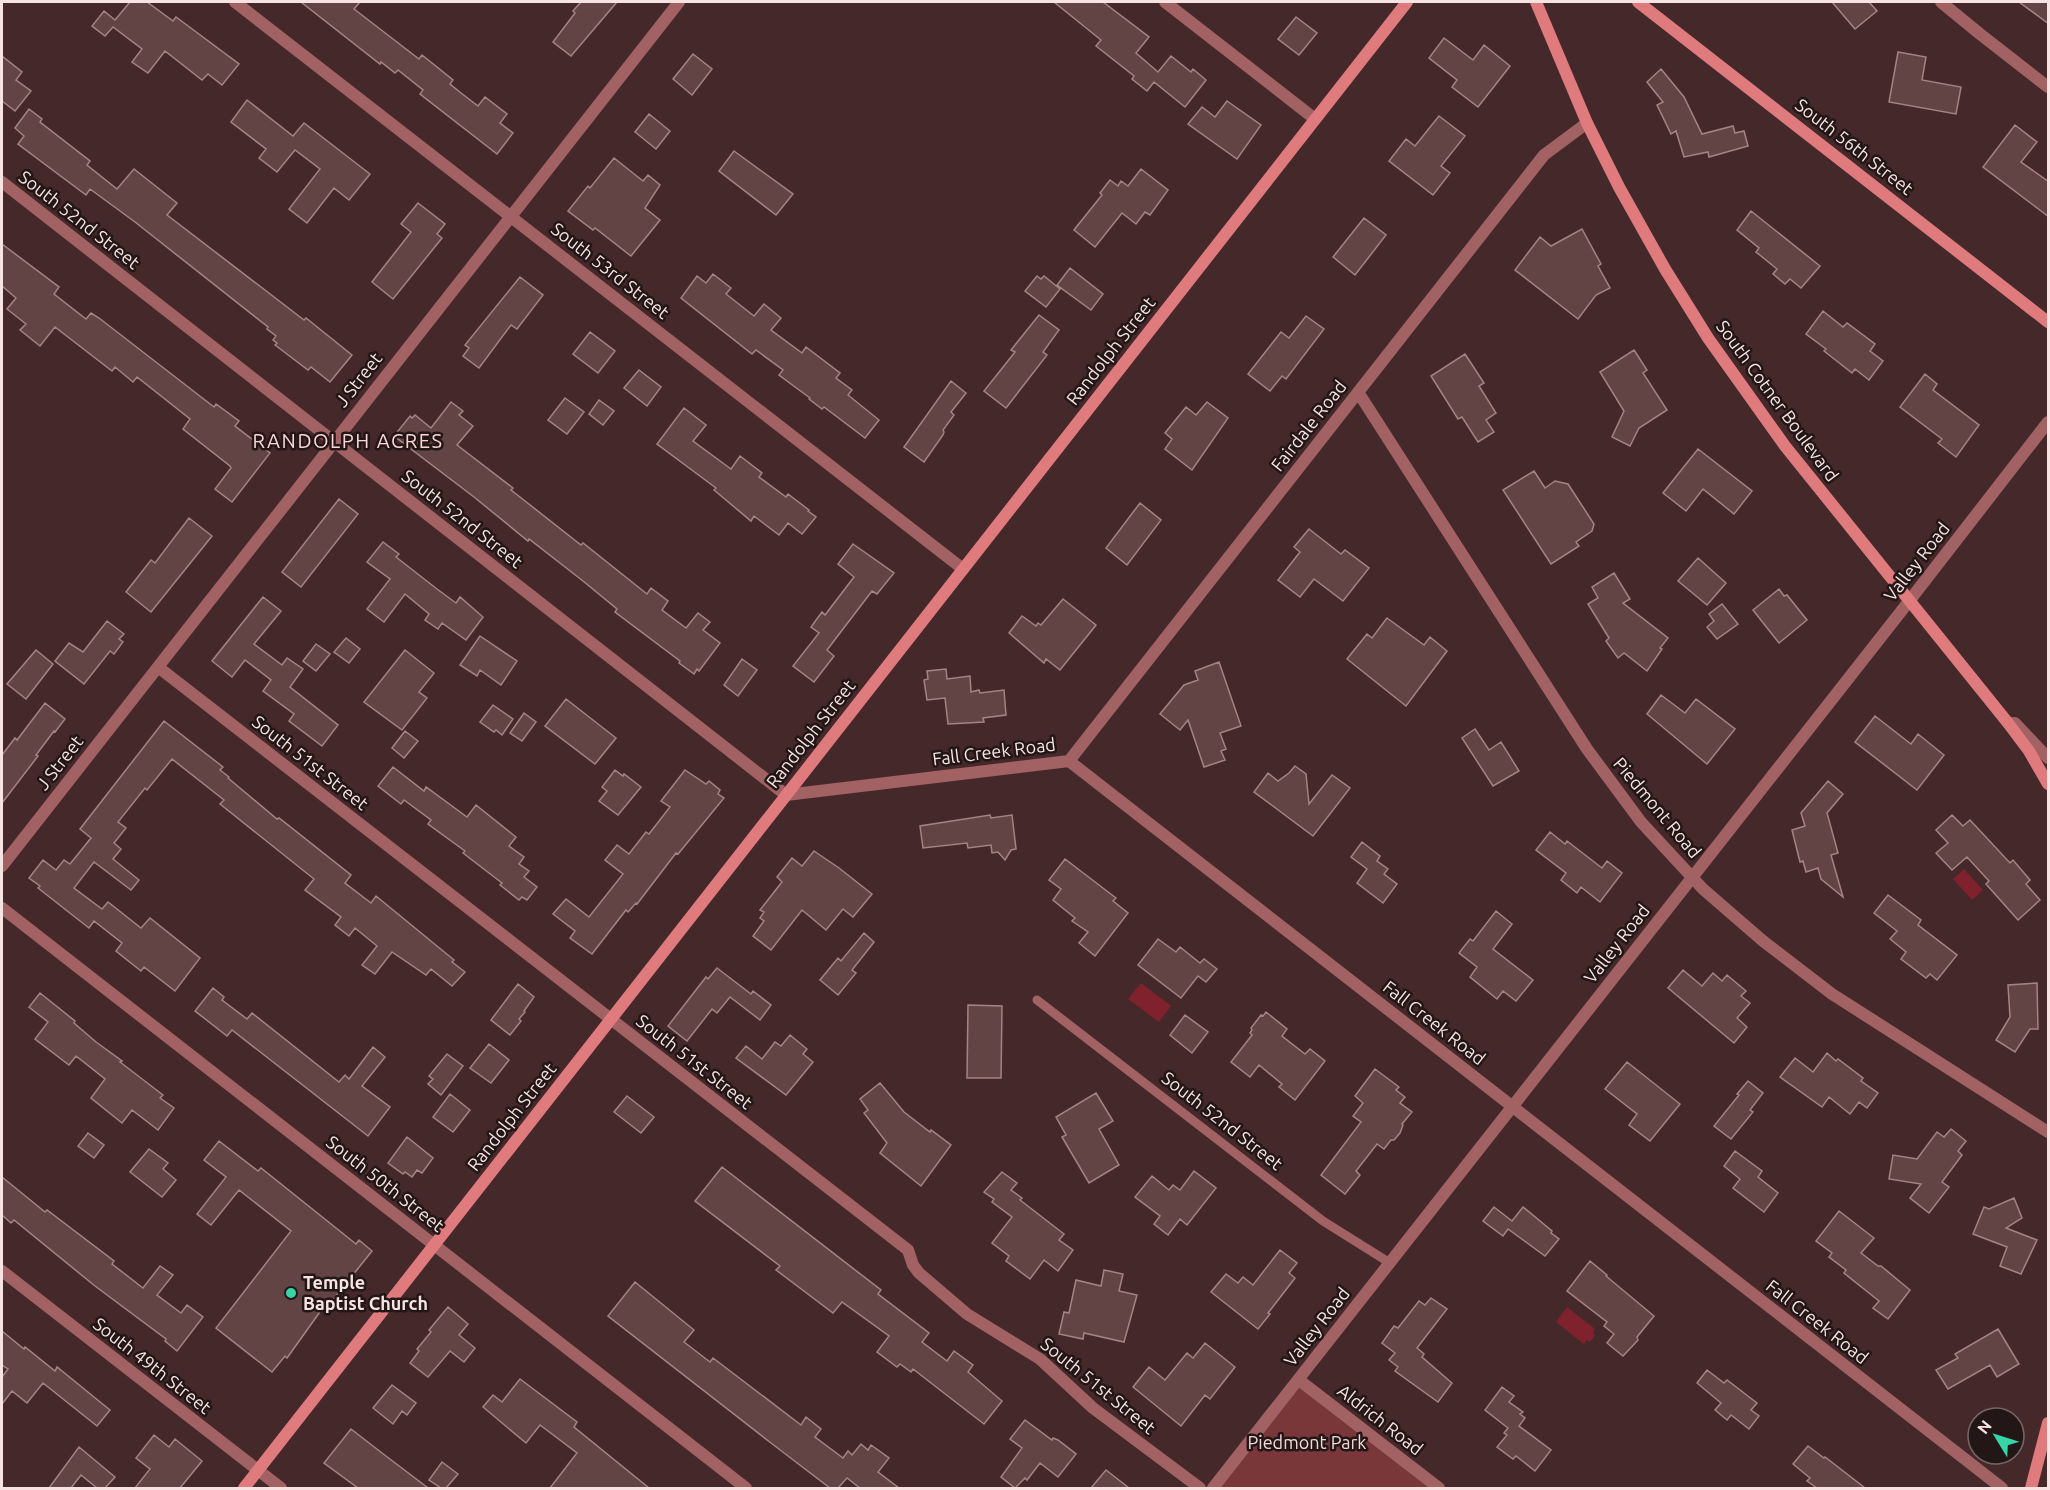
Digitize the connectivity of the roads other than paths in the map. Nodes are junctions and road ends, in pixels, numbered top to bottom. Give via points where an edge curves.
1 (235, 2) edge
2 (679, 2) edge
3 (1165, 2) edge
4 (1407, 2) edge
5 (1536, 2) edge
6 (1638, 2) edge
7 (1941, 2) edge
8 (2049, 87) edge
9 (1315, 119) junction
10 (1587, 123) junction
11 (2, 182) edge
12 (511, 216) junction
13 (2049, 322) edge
14 (1358, 392) junction
15 (2049, 422) edge
16 (334, 442) junction
17 (963, 569) junction
18 (1910, 600) junction
19 (158, 667) junction
20 (2008, 723) junction
21 (2049, 758) edge
22 (1070, 761) junction
23 (2049, 784) edge
24 (786, 795) junction
25 (2, 866) edge
26 (1692, 877) junction
27 (2, 908) edge
28 (1037, 1000) dead end
29 (610, 1020) junction
30 (1512, 1107) junction
31 (2049, 1132) edge
32 (434, 1245) junction
33 (1390, 1263) junction
34 (2, 1271) edge
35 (1299, 1380) junction
36 (2049, 1423) edge
37 (258, 1471) junction
38 (244, 1488) edge
39 (281, 1488) edge
40 (746, 1488) edge
41 (1200, 1488) edge
42 (1213, 1488) edge
43 (1439, 1488) edge
44 (2002, 1488) edge
45 (2031, 1488) edge

1 - 12 street, South 53rd Street
2 - 12 street, J Street
3 - 9 street
4 - 9 main road, Randolph Street
5 - 10 main road, South Cotner Boulevard
6 - 13 main road, South 56th Street
7 - 8 street
9 - 17 main road, Randolph Street
10 - 14 street, Fairdale Road via 1544,155
10 - 18 main road, South Cotner Boulevard via 1647,238 1732,375
11 - 16 street, South 52nd Street
12 - 16 street, J Street
12 - 17 street, South 53rd Street
14 - 22 street, Fairdale Road
14 - 26 street, Piedmont Road via 1581,741 1625,802
15 - 18 street, Valley Road
16 - 19 street, J Street
16 - 24 street, South 52nd Street
17 - 24 main road, Randolph Street
18 - 20 main road, South Cotner Boulevard
18 - 26 street, Valley Road
19 - 25 street, J Street
19 - 29 street, South 51st Street
20 - 21 street via 2015,723
20 - 23 main road, South Cotner Boulevard
22 - 24 street, Fall Creek Road
22 - 30 street, Fall Creek Road
24 - 29 main road, Randolph Street
26 - 30 street, Valley Road
26 - 31 street, Piedmont Road via 1763,941 1832,994
27 - 32 street, South 50th Street
28 - 33 lane, South 52nd Street via 1323,1221
29 - 32 main road, Randolph Street
29 - 41 street, South 51st Street via 909,1250 920,1273 967,1314 1040,1359 1093,1408
30 - 33 street, Valley Road
30 - 44 street, Fall Creek Road
32 - 37 main road, Randolph Street
32 - 40 street, South 50th Street
33 - 35 street, Valley Road
34 - 37 street, South 49th Street
35 - 42 street, Valley Road
35 - 43 street, Aldrich Road
36 - 45 main road
37 - 38 main road, Randolph Street
37 - 39 street, South 49th Street

